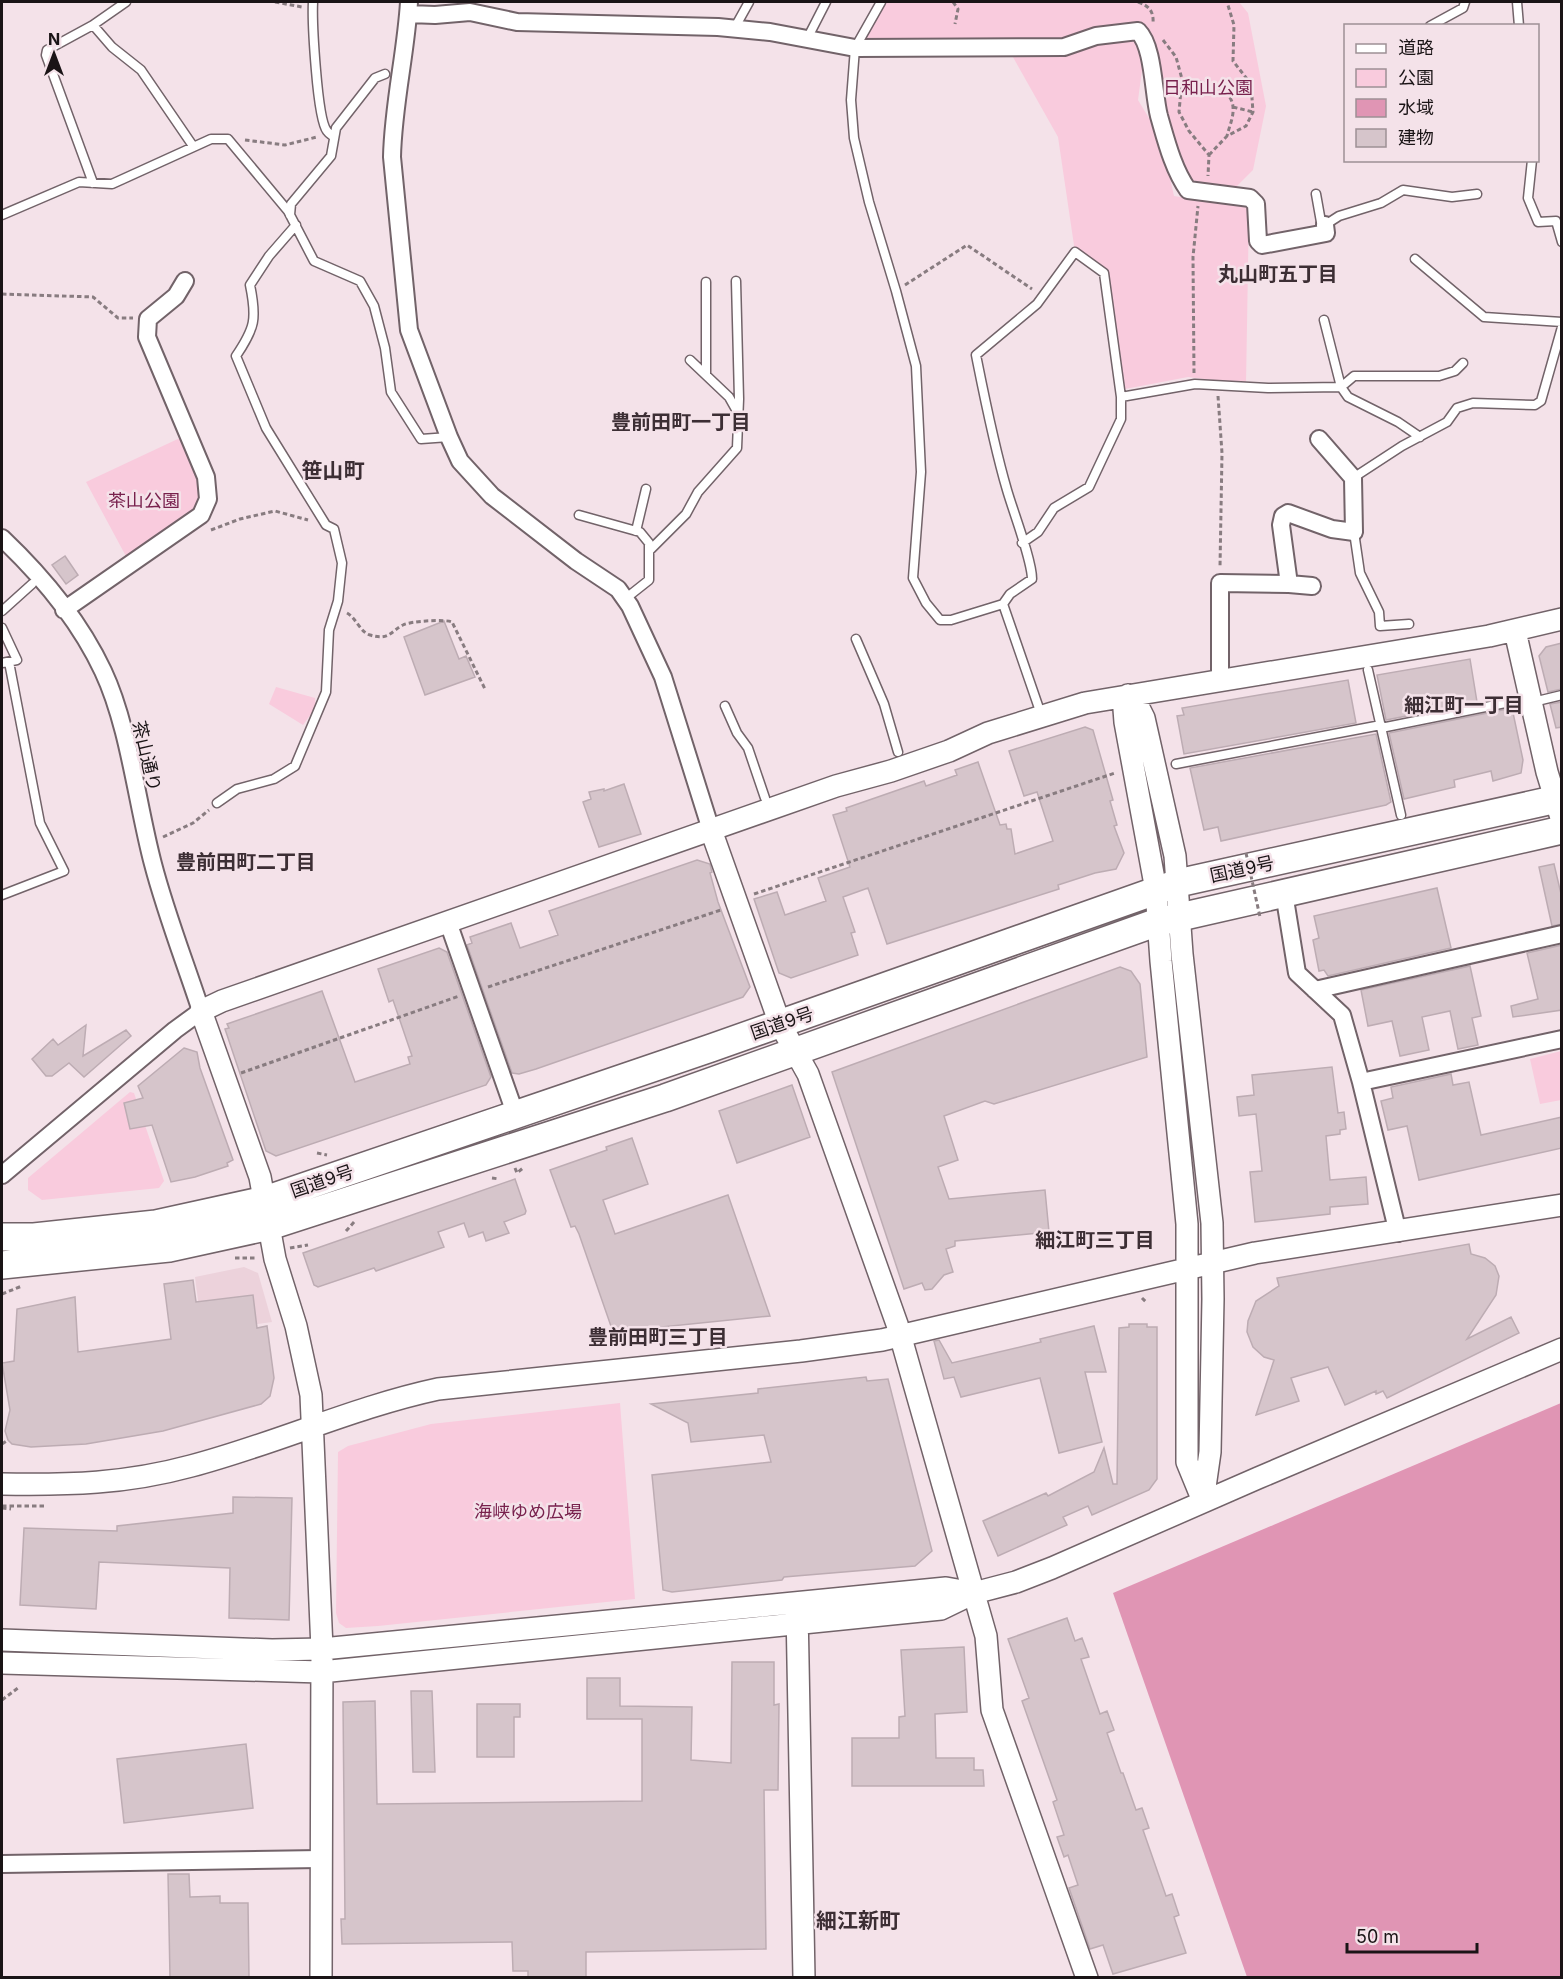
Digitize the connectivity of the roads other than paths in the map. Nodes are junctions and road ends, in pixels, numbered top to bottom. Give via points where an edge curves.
1 (126, 2) edge
2 (749, 2) edge
3 (826, 2) edge
4 (881, 2) edge
5 (1465, 2) edge
6 (1517, 2) edge
7 (313, 5) edge
8 (409, 8) edge
9 (444, 8) edge
10 (1434, 24) edge
11 (1519, 24) edge
12 (93, 25) junction
13 (734, 29) junction
14 (807, 39) junction
15 (855, 48) junction
16 (385, 74) dead end
17 (330, 134) junction
18 (193, 146) junction
19 (1532, 162) edge
20 (93, 183) junction
21 (1316, 194) dead end
22 (1477, 194) dead end
23 (2, 215) edge
24 (290, 215) junction
25 (296, 225) junction
26 (1325, 225) junction
27 (1562, 242) edge
28 (1415, 259) dead end
29 (185, 282) dead end
30 (705, 282) dead end
31 (736, 282) dead end
32 (1324, 320) dead end
33 (1562, 322) edge
34 (1562, 327) edge
35 (690, 360) dead end
36 (1463, 363) dead end
37 (706, 374) junction
38 (1341, 387) junction
39 (1121, 397) junction
40 (739, 415) junction
41 (449, 437) junction
42 (1420, 437) junction
43 (1319, 439) dead end
44 (1353, 478) junction
45 (646, 489) dead end
46 (579, 515) dead end
47 (636, 531) junction
48 (1354, 532) junction
49 (2, 538) edge
50 (1022, 543) junction
51 (650, 550) junction
52 (32, 584) dead end
53 (1289, 584) junction
54 (1312, 586) dead end
55 (625, 599) junction
56 (1003, 604) junction
57 (64, 610) junction
58 (2, 611) edge
59 (1562, 620) edge
60 (1409, 624) dead end
61 (2, 628) edge
62 (1515, 631) junction
63 (856, 639) dead end
64 (5, 662) edge
65 (1368, 670) dead end
66 (1220, 682) junction
67 (1128, 695) junction
68 (1562, 695) edge
69 (1531, 700) junction
70 (725, 706) dead end
71 (1043, 717) junction
72 (1381, 727) junction
73 (898, 752) dead end
74 (1176, 764) dead end
75 (765, 798) dead end
76 (217, 803) road end
77 (1559, 806) edge
78 (1401, 815) dead end
79 (711, 830) junction
80 (1562, 830) edge
81 (1167, 887) junction
82 (1284, 893) junction
83 (2, 895) edge
84 (1169, 919) junction
85 (448, 922) junction
86 (1562, 934) edge
87 (1315, 990) junction
88 (201, 1011) junction
89 (780, 1024) junction
90 (1562, 1039) edge
91 (796, 1050) junction
92 (1361, 1082) junction
93 (515, 1113) junction
94 (2, 1175) edge
95 (266, 1200) junction
96 (1562, 1205) edge
97 (270, 1226) junction
98 (1398, 1233) junction
99 (2, 1237) edge
100 (1213, 1263) junction
101 (2, 1265) edge
102 (1188, 1269) junction
103 (901, 1336) junction
104 (1562, 1349) edge
105 (312, 1427) junction
106 (2, 1484) edge
107 (1203, 1501) junction
108 (974, 1593) junction
109 (797, 1601) junction
110 (797, 1623) junction
111 (2, 1640) edge
112 (322, 1649) junction
113 (2, 1664) edge
114 (321, 1672) junction
115 (320, 1859) junction
116 (2, 1864) edge
117 (321, 1977) edge
118 (804, 1977) edge
119 (1087, 1977) edge

1 - 12 lane
2 - 13 lane
3 - 14 lane
4 - 15 lane
5 - 10 lane via 1463,8
6 - 11 lane
7 - 17 lane via 323,116
8 - 9 street
8 - 41 street via 392,157 409,330
9 - 13 street via 517,22
12 - 18 lane via 112,47 141,70
12 - 20 lane via 51,46 46,55
13 - 14 street
14 - 15 street
15 - 26 street via 1064,47 1116,32 1146,34 1159,116 1181,181 1188,190 1203,198 1250,198 1256,204 1258,241 1262,245 1326,233
15 - 56 lane via 850,100 854,138 868,202 916,366 921,472 913,578 940,620
16 - 17 lane via 379,74
17 - 24 lane via 331,156 291,204
18 - 20 lane via 112,184
18 - 24 lane via 211,139 228,139
19 - 27 lane via 1528,198 1538,222 1556,221
20 - 23 lane via 72,184
21 - 26 lane via 1321,222
22 - 26 lane via 1452,197 1403,190
24 - 25 lane
25 - 41 lane via 314,261 360,282 374,306 391,392 421,439
25 - 76 lane via 250,285 255,322 236,356 266,428 326,525 334,529 342,563 328,630 326,692 295,766 274,779 237,789
28 - 33 lane via 1484,317
29 - 57 street via 176,296 148,319 147,337 206,477 208,499 201,515
30 - 37 lane
31 - 40 lane
32 - 38 lane
34 - 42 lane via 1541,400 1535,405 1464,405 1447,422
35 - 37 lane
36 - 38 lane via 1455,371 1439,376 1354,376
37 - 40 lane via 729,397
38 - 39 lane via 1195,384
38 - 42 lane via 1348,397
39 - 50 lane via 1121,419 1089,487 1054,508 1038,532
39 - 50 lane via 1104,273 1075,252 1042,297 976,355 995,450
40 - 51 lane via 737,448 698,492 686,514
41 - 55 street via 460,461 492,496 603,577
42 - 44 lane
43 - 44 street
44 - 48 street
45 - 47 lane
46 - 47 lane
47 - 51 lane via 645,537
48 - 53 street via 1332,529 1295,514 1283,516
48 - 60 lane via 1360,573 1379,612 1380,626
49 - 57 street, 茶山通り
50 - 56 lane via 1032,579 1010,594
51 - 55 lane via 650,580
52 - 58 lane
53 - 54 street
53 - 66 street via 1220,583
55 - 79 street via 663,677
56 - 71 lane
57 - 88 street, 茶山通り via 96,658 114,702 154,867
59 - 62 street
61 - 64 lane via 17,660
62 - 66 street
62 - 69 street
63 - 73 lane via 884,704
64 - 83 lane via 40,823 64,871
65 - 72 lane
66 - 67 street
67 - 71 street via 1085,703
67 - 81 street via 1144,718 1175,856
68 - 69 lane
69 - 72 lane
69 - 77 street
70 - 75 lane via 748,748
71 - 79 street
72 - 74 lane
72 - 78 lane
77 - 81 highway, 国道9号
79 - 85 street
79 - 89 street
80 - 82 highway, 国道9号
81 - 84 street
81 - 89 highway, 国道9号
82 - 84 highway, 国道9号
82 - 87 street via 1297,972
84 - 91 highway, 国道9号
84 - 100 street via 1212,1222
84 - 102 street
85 - 88 street
85 - 93 street
86 - 87 street
87 - 92 street via 1342,1015
88 - 94 street
88 - 95 street
89 - 91 street
89 - 93 highway, 国道9号
90 - 92 street
91 - 97 highway, 国道9号 via 665,1098
91 - 103 street
92 - 98 street
93 - 95 highway, 国道9号
95 - 97 street
95 - 99 highway, 国道9号 via 156,1224
96 - 98 street
97 - 101 highway, 国道9号 via 169,1248
97 - 105 street via 275,1259 302,1350 311,1395
98 - 100 street via 1255,1253
100 - 102 street
100 - 107 street via 1210,1452
102 - 103 street
102 - 107 street via 1187,1462
103 - 105 street via 801,1351 471,1383 394,1399
103 - 108 street
104 - 107 street
105 - 106 street via 154,1475 79,1485
105 - 112 street
107 - 108 street via 1052,1568
108 - 109 street via 946,1588
108 - 110 street via 941,1609
108 - 119 street via 987,1642 992,1710
109 - 110 street
109 - 112 street
110 - 114 street
110 - 118 street
111 - 112 street
112 - 114 street
113 - 114 street
114 - 115 street
115 - 116 street
115 - 117 street

